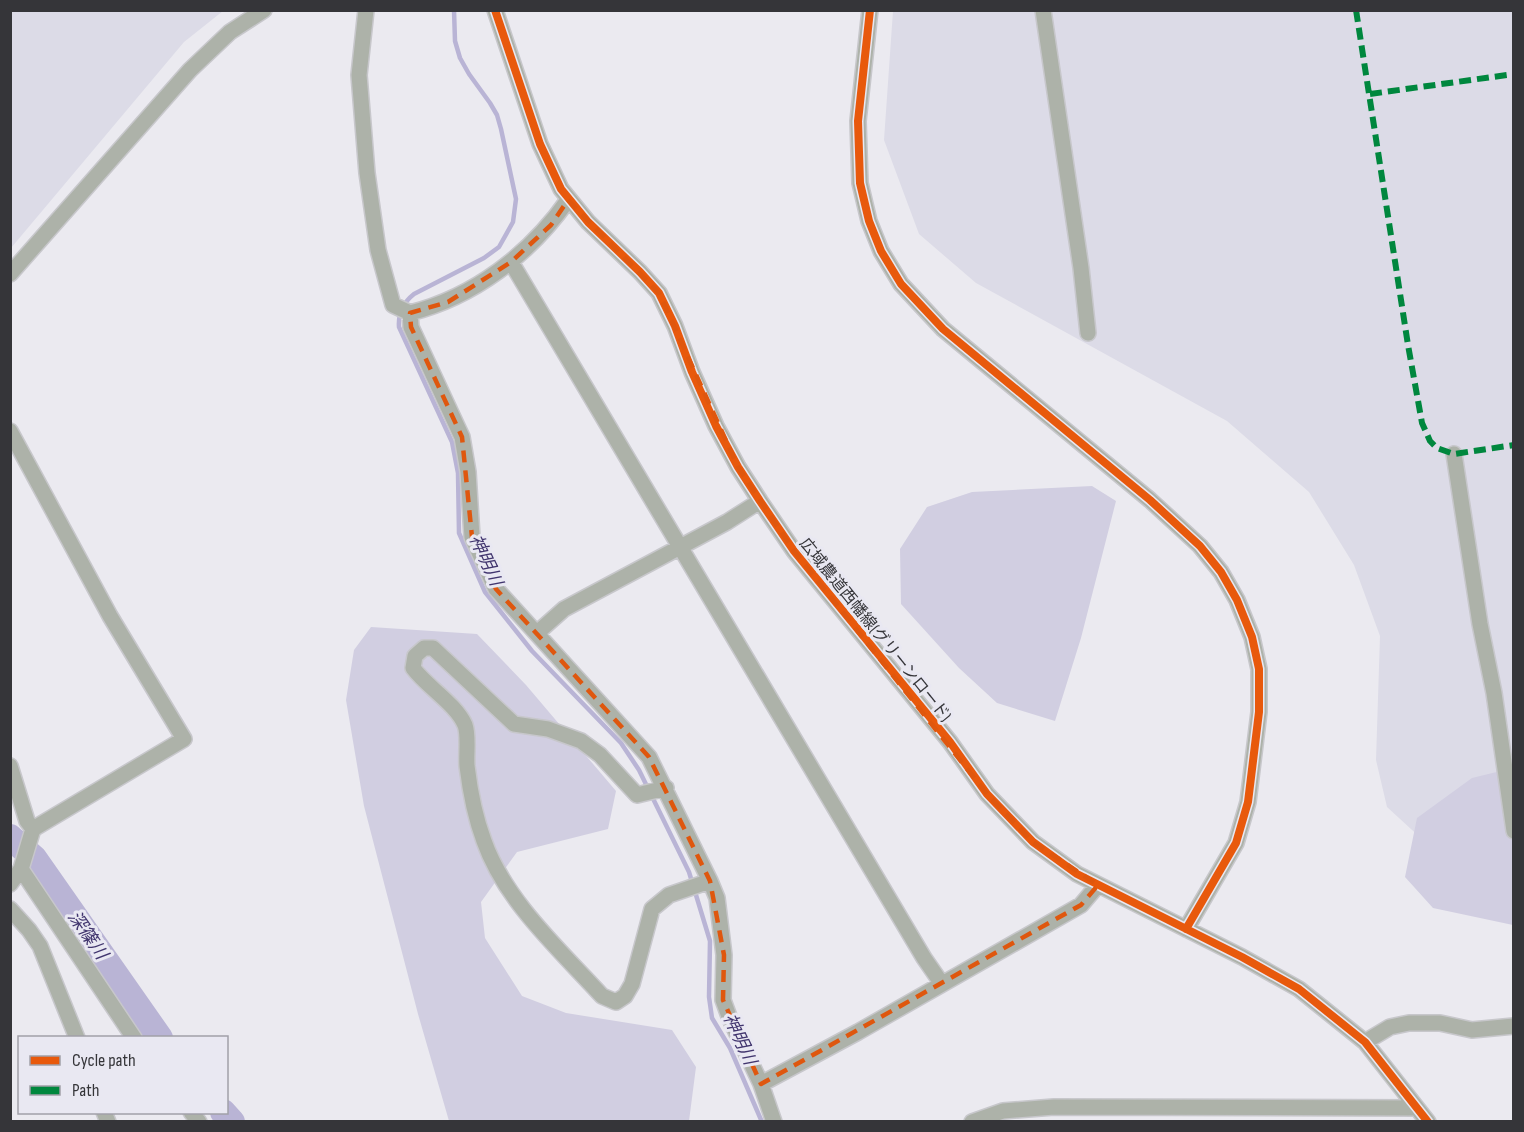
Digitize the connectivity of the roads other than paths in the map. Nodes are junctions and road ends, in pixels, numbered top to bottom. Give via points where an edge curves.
1 (264, 10) edge
2 (366, 10) edge
3 (495, 10) edge
4 (870, 10) edge
5 (1042, 10) edge
6 (568, 200) junction
7 (511, 262) junction
8 (10, 274) edge
9 (410, 313) junction
10 (1088, 333) dead end
11 (10, 431) edge
12 (1454, 454) dead end
13 (760, 501) junction
14 (681, 547) junction
15 (537, 633) junction
16 (10, 766) edge
17 (657, 790) junction
18 (33, 829) junction
19 (1514, 831) edge
20 (21, 869) junction
21 (10, 884) edge
22 (700, 884) junction
23 (1098, 885) junction
24 (10, 909) edge
25 (1186, 929) junction
26 (942, 984) junction
27 (1514, 1026) edge
28 (76, 1036) edge
29 (133, 1036) edge
30 (1365, 1042) junction
31 (761, 1084) junction
32 (1417, 1108) junction
33 (774, 1122) edge
34 (972, 1122) edge
35 (1428, 1122) edge

1 - 8 street via 230,32 190,70
2 - 9 street via 359,75 378,250 393,305
3 - 6 street, 広域農道西幡線(グリーンロード) via 540,144
4 - 25 street via 858,121 860,183 869,222 896,276 943,329 1200,546 1238,600 1252,637 1259,669 1259,712 1248,802 1236,843
5 - 10 street
6 - 7 street via 551,225
6 - 13 street, 広域農道西幡線(グリーンロード) via 658,293 716,426
7 - 9 street via 448,302
7 - 14 street
9 - 15 street via 411,327 462,438 472,537 496,589
11 - 18 street via 110,616 184,739
12 - 19 street
13 - 14 street
13 - 23 street, 広域農道西幡線(グリーンロード) via 794,551 950,742 987,794 1033,842
14 - 15 street via 564,609
14 - 26 street
15 - 17 street via 649,757
16 - 18 street
17 - 22 street
17 - 22 street via 637,795 600,754 580,741 548,729 514,724 433,648 424,648 415,656 413,668 458,713 465,726 474,808 484,842 499,872 530,918 602,996 616,1002 632,984 652,909 669,894
18 - 20 street
20 - 21 street
20 - 29 street
22 - 31 street via 717,898 724,955 723,1000
23 - 25 street, 広域農道西幡線(グリーンロード)
23 - 26 street via 1081,905
24 - 28 street via 40,946
25 - 30 street, 広域農道西幡線(グリーンロード) via 1299,989
26 - 31 street
27 - 30 street via 1472,1030 1440,1023 1409,1023 1390,1027
30 - 32 street, 広域農道西幡線(グリーンロード)
31 - 33 street
32 - 34 street via 1054,1107 1003,1111
32 - 35 street, 広域農道西幡線(グリーンロード)

